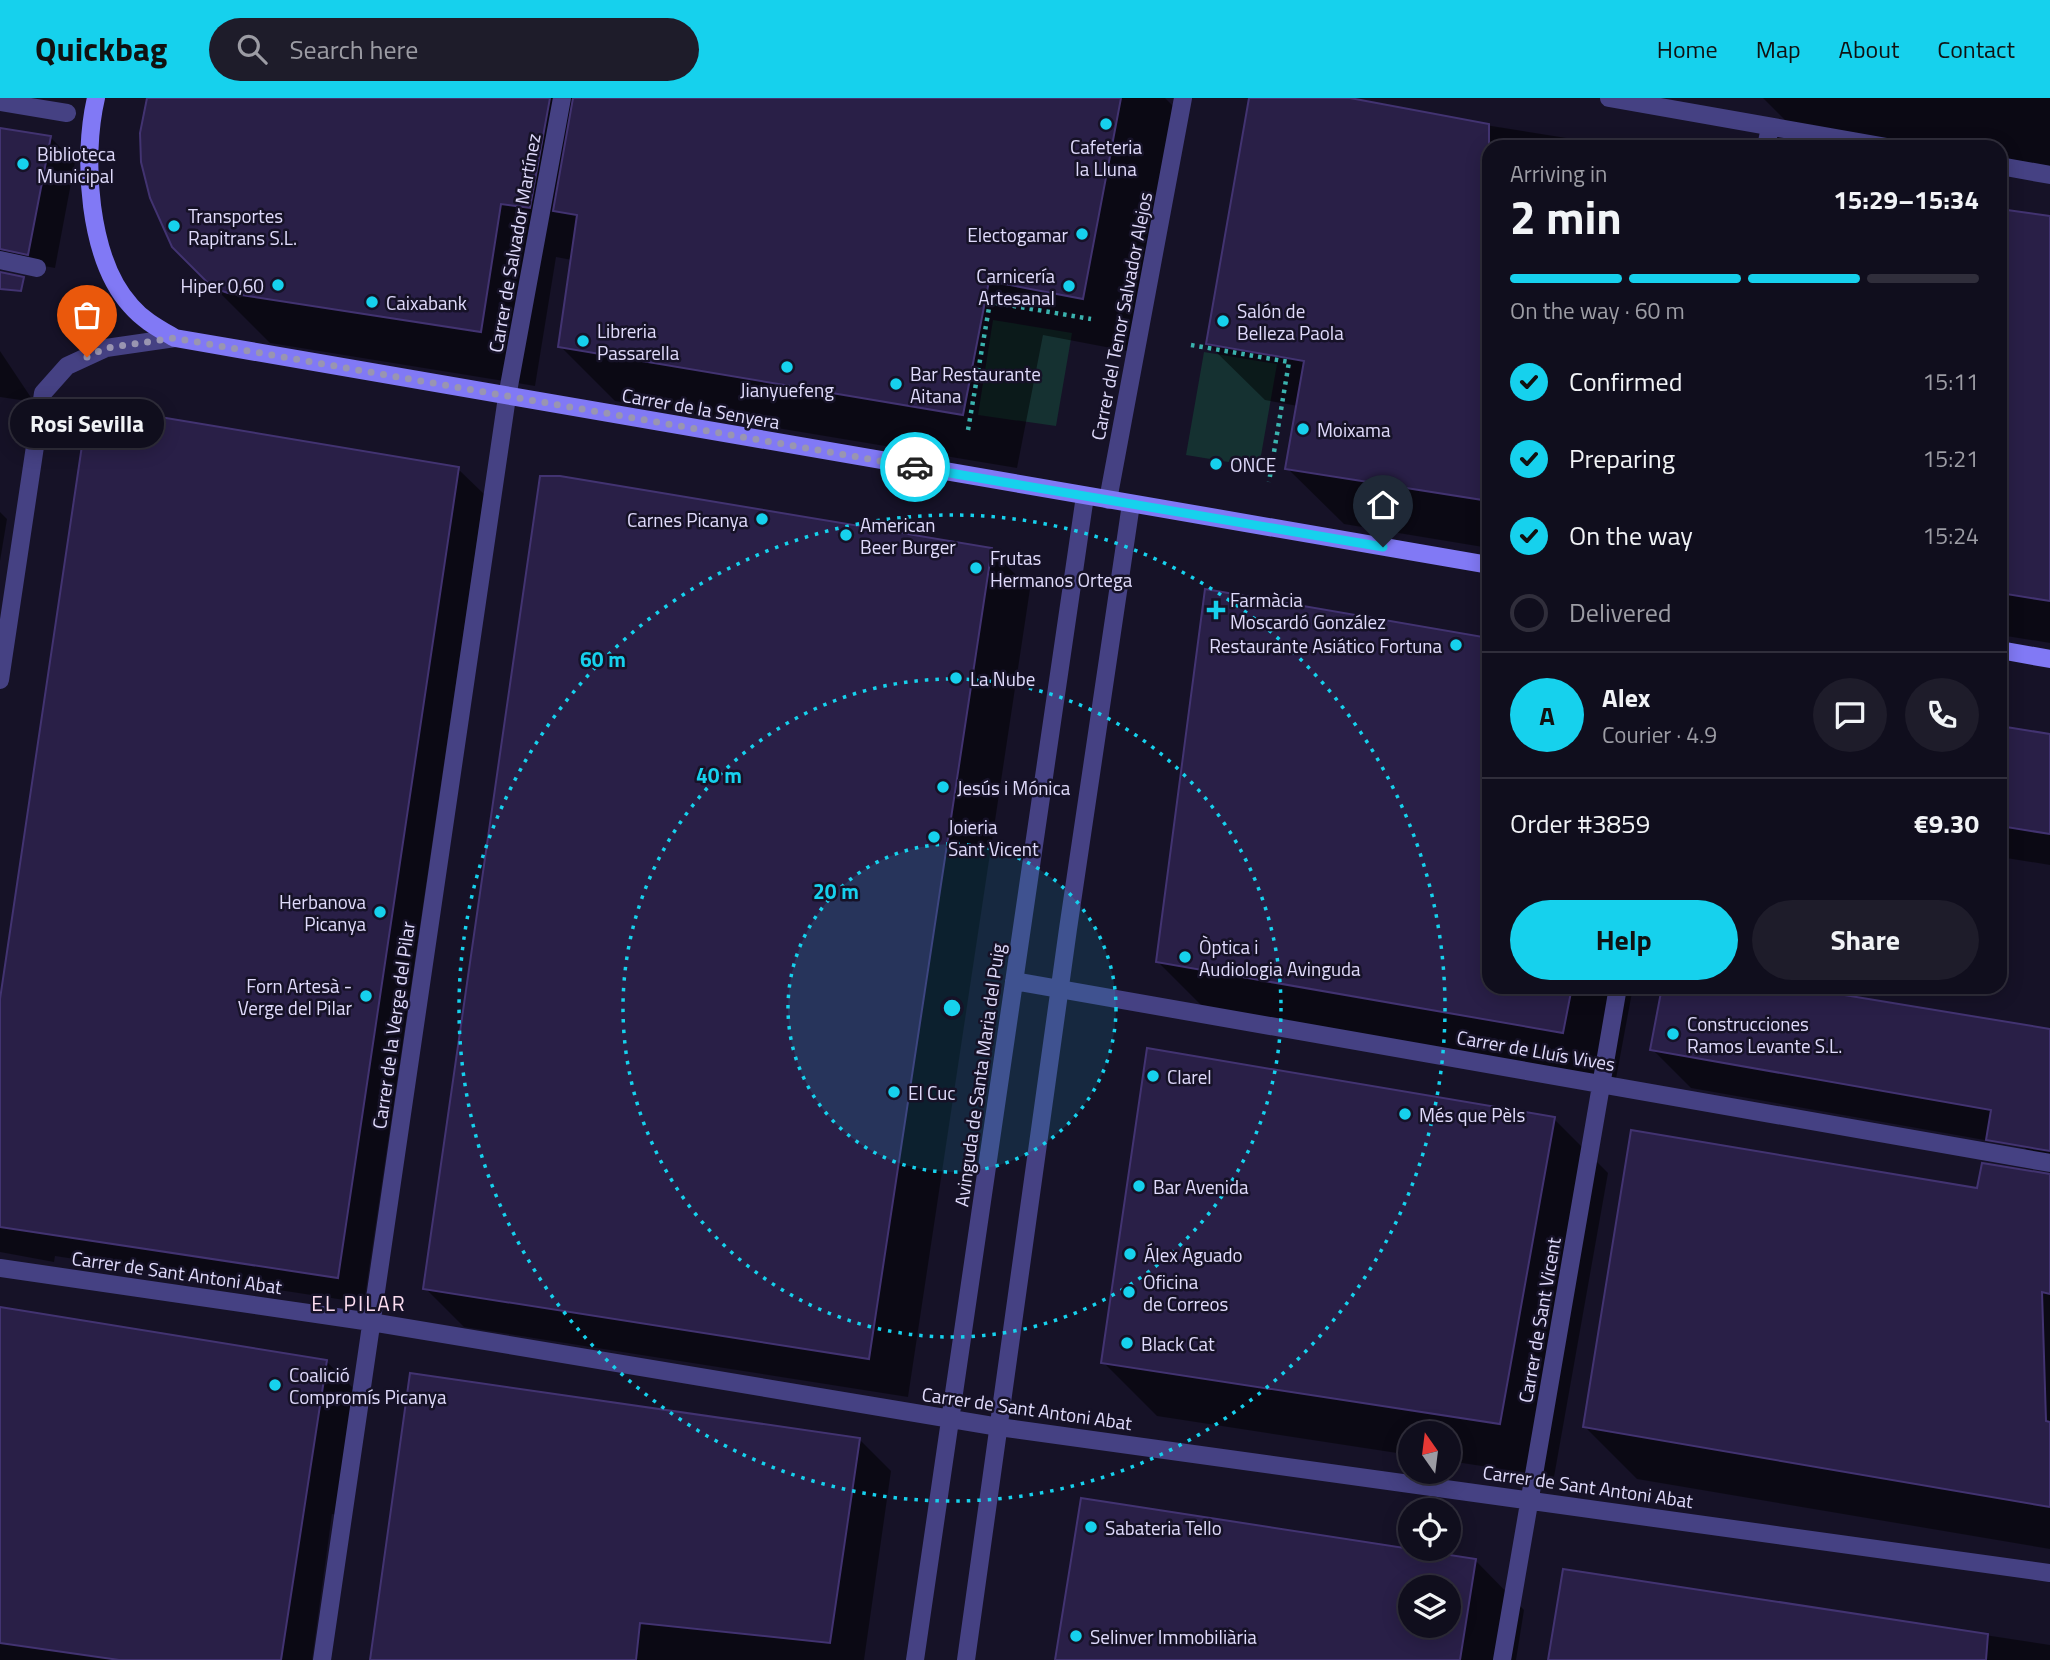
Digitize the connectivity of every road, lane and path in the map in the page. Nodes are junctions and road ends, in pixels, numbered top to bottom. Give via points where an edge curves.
1 (96, 98) edge
2 (562, 98) edge
3 (1183, 98) edge
4 (1609, 98) edge
5 (0, 102) edge
6 (67, 113) dead end
7 (1770, 127) junction
8 (1767, 140) edge
9 (1846, 140) edge
10 (2007, 167) edge
11 (2050, 175) edge
12 (0, 260) edge
13 (37, 268) dead end
14 (1091, 319) dead end
15 (174, 338) junction
16 (1191, 345) dead end
17 (507, 397) junction
18 (968, 430) dead end
19 (1269, 482) dead end
20 (1085, 496) junction
21 (1108, 500) junction
22 (1131, 504) junction
23 (1482, 564) edge
24 (2007, 651) edge
25 (2050, 659) edge
26 (0, 680) edge
27 (1014, 981) junction
28 (1059, 989) junction
29 (1618, 994) edge
30 (1603, 1083) junction
31 (2050, 1163) edge
32 (0, 1268) edge
33 (371, 1322) junction
34 (948, 1418) junction
35 (999, 1427) junction
36 (1529, 1499) junction
37 (2050, 1573) edge
38 (322, 1660) edge
39 (915, 1660) edge
40 (966, 1660) edge
41 (1502, 1660) edge

1 - 15 street, Carrer de la Senyera via 89,192 107,267 128,304
2 - 17 street, Carrer de Salvador Martínez
3 - 21 street, Carrer del Tenor Salvador Alejos
4 - 7 street
5 - 6 street
7 - 8 street
7 - 9 street
10 - 11 street
12 - 13 street
14 - 18 path via 990,302
15 - 17 street, Carrer de la Senyera
15 - 26 street via 106,348 67,366 43,393
16 - 19 path via 1289,362
17 - 20 street, Carrer de la Senyera
17 - 33 street, Carrer de la Verge del Pilar
20 - 21 street, Carrer de la Senyera
20 - 27 street, Avinguda de Santa Maria del Puig
21 - 22 street, Carrer de la Senyera
22 - 23 street, Carrer de la Senyera
22 - 28 street
24 - 25 street
27 - 28 street, Carrer de Lluís Vives
27 - 34 street, Avinguda de Santa Maria del Puig
28 - 30 street, Carrer de Lluís Vives
28 - 35 street
29 - 30 street, Carrer de Sant Vicent
30 - 31 street, Carrer de Lluís Vives
30 - 36 street, Carrer de Sant Vicent
32 - 33 street, Carrer de Sant Antoni Abat
33 - 34 street, Carrer de Sant Antoni Abat
33 - 38 street, Carrer de la Verge del Pilar
34 - 35 street, Carrer de Sant Antoni Abat
34 - 39 street, Avinguda de Santa Maria del Puig
35 - 36 street, Carrer de Sant Antoni Abat
35 - 40 street
36 - 37 street, Carrer de Sant Antoni Abat
36 - 41 street, Carrer de Sant Vicent

